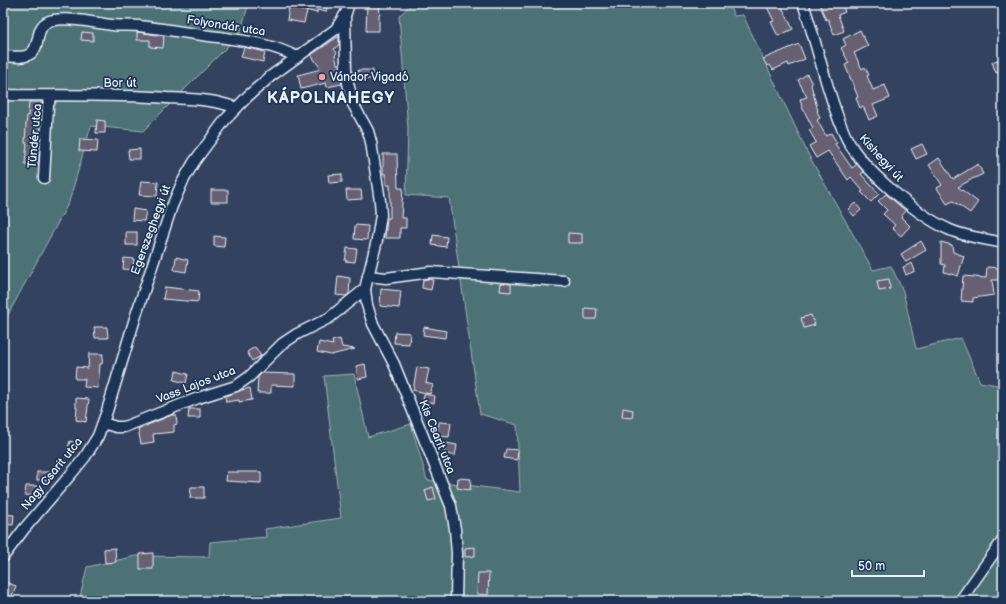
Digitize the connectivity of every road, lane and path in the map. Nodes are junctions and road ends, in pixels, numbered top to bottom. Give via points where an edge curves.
1 (349, 3) edge
2 (802, 3) edge
3 (346, 13) junction
4 (3, 56) edge
5 (297, 57) junction
6 (3, 95) edge
7 (52, 96) junction
8 (236, 108) junction
9 (44, 178) dead end
10 (1003, 243) edge
11 (368, 276) junction
12 (564, 281) dead end
13 (365, 289) junction
14 (103, 423) junction
15 (1003, 540) edge
16 (3, 557) edge
17 (456, 601) edge
18 (960, 601) edge

1 - 3 street, Egerszeghegyi út
2 - 10 street, Kishegyi út via 838,119 860,158 900,197 937,224 958,233
3 - 5 street, Egerszeghegyi út via 336,29
3 - 11 street, Egerszeghegyi út via 348,83 353,104 368,131 380,200 377,240
4 - 5 street, Folyondár utca via 30,55 35,50 41,28 46,23 66,20 139,26 256,43
5 - 8 street, Egerszeghegyi út via 261,84
6 - 7 street, Bor út
7 - 8 street, Bor út via 192,99 225,103
7 - 9 street, Tündér utca via 48,105
8 - 14 street, Egerszeghegyi út via 197,156 172,206
11 - 12 street via 386,278 431,272
11 - 13 street, Egerszeghegyi út
13 - 14 street, Vass Lajos utca via 329,318 282,344 249,377 236,386 124,427
13 - 17 street, Kis Csarit utca via 373,324 394,364 451,506 457,553
14 - 16 street, Nagy Csarit utca via 84,457
15 - 18 street

